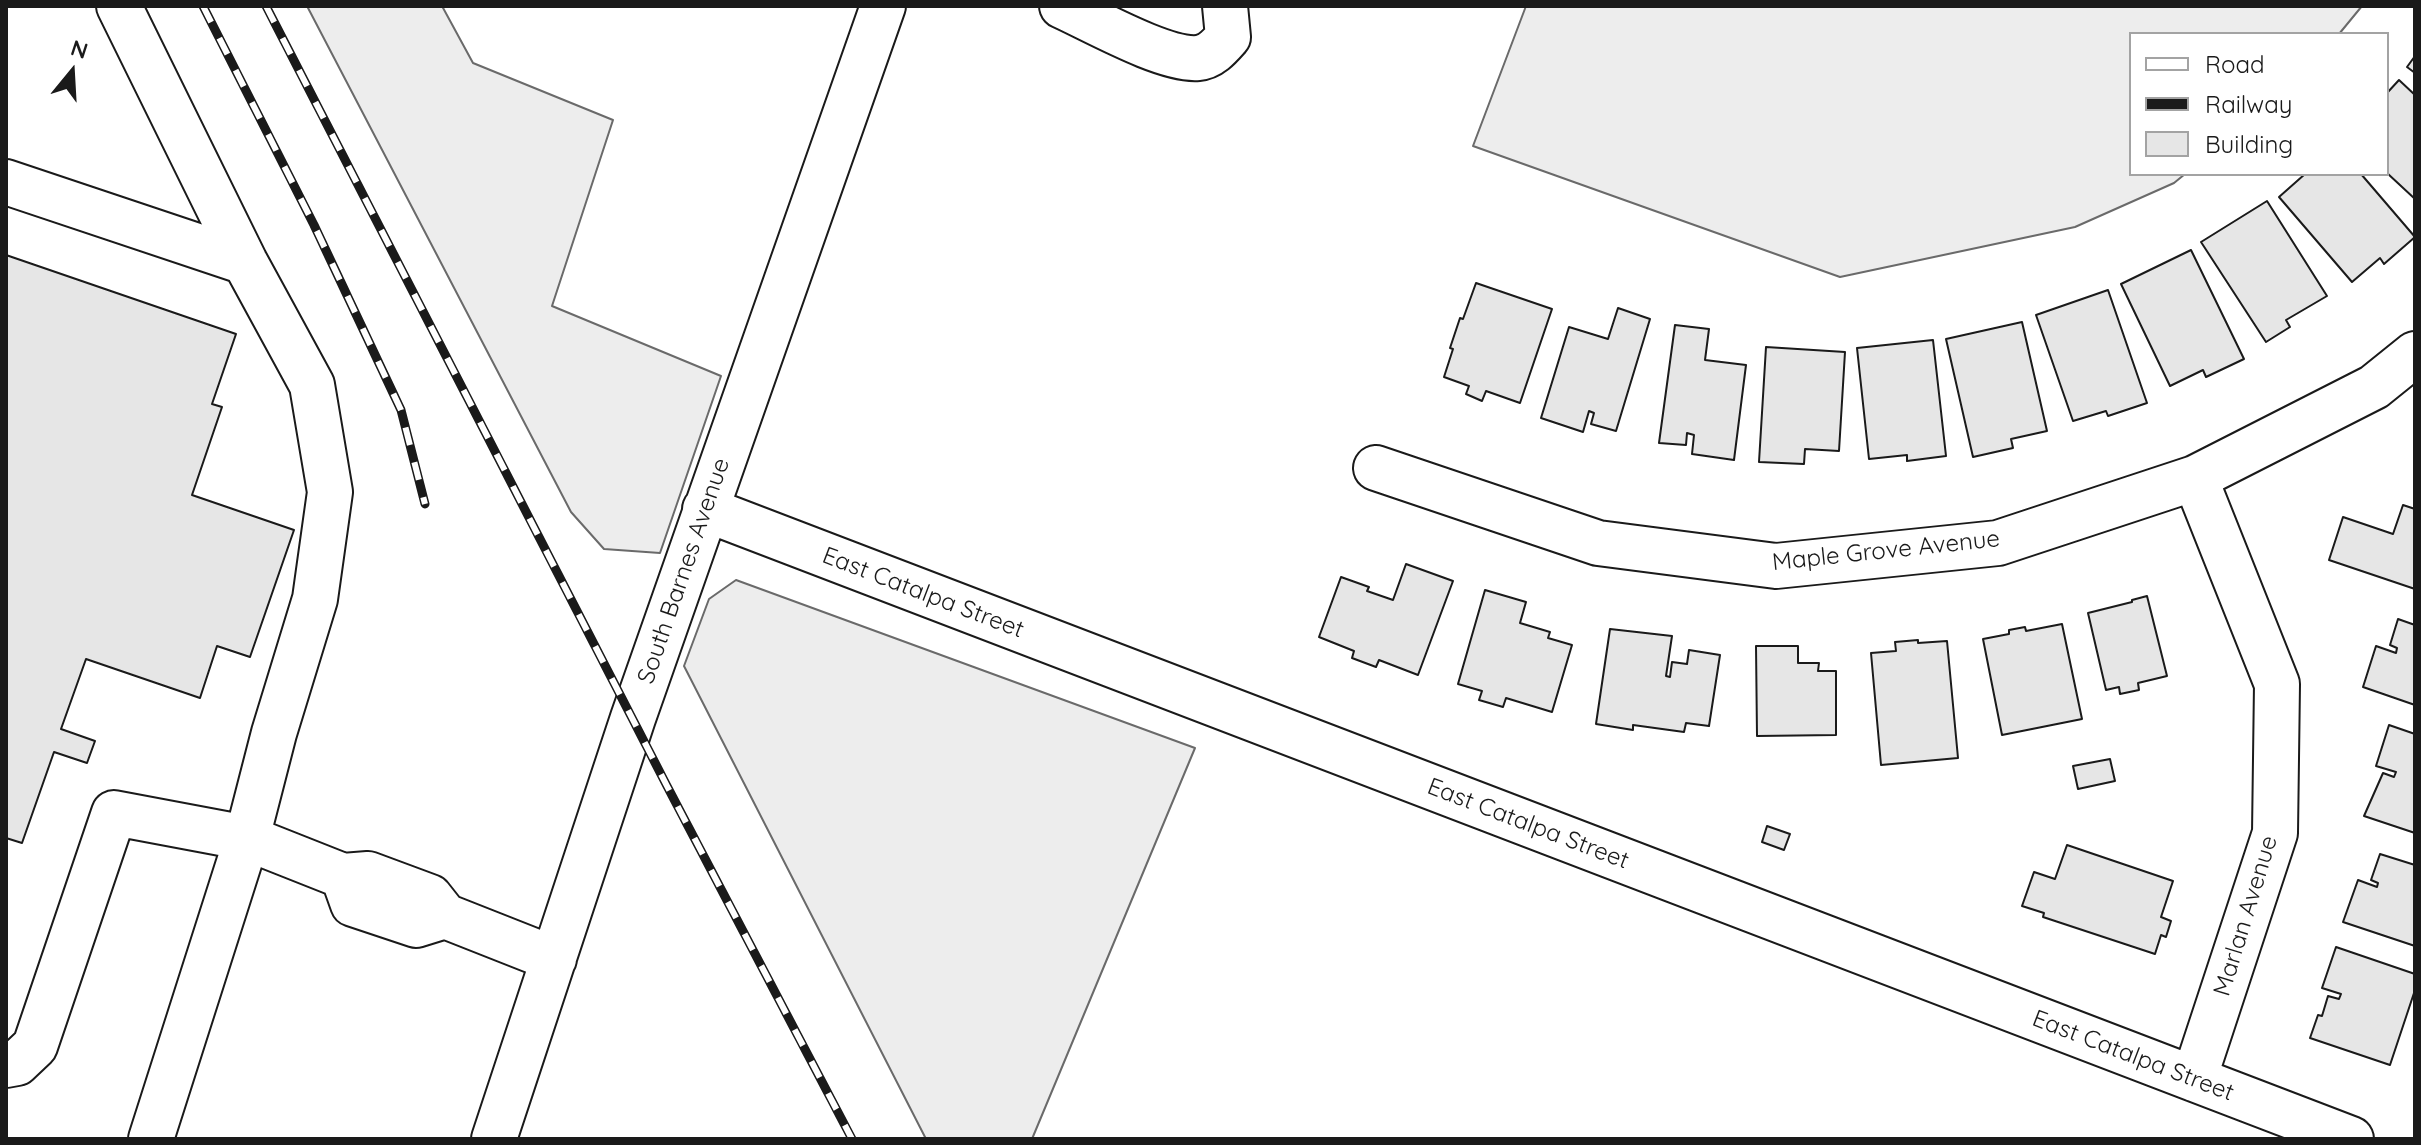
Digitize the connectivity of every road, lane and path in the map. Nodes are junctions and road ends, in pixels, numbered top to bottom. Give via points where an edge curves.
1 (119, 6) edge
2 (883, 6) edge
3 (1062, 6) edge
4 (1225, 6) edge
5 (6, 182) edge
6 (245, 262) junction
7 (2415, 354) edge
8 (1376, 468) dead end
9 (2195, 478) junction
10 (705, 509) junction
11 (247, 838) junction
12 (554, 959) junction
13 (6, 1065) edge
14 (2194, 1079) junction
15 (156, 1138) edge
16 (494, 1139) edge
17 (2351, 1139) edge

1 - 6 street
2 - 10 street, South Barnes Avenue
3 - 4 street via 1173,55 1199,58 1216,51 1228,37
5 - 6 street
6 - 11 street via 312,385 330,492 315,599
7 - 9 street, Maple Grove Avenue via 2374,387
8 - 9 street, Maple Grove Avenue via 1598,543 1776,566 1998,543
9 - 14 street, Marlan Avenue via 2277,684 2275,833
10 - 12 street, South Barnes Avenue
10 - 14 street, East Catalpa Street
11 - 12 street via 343,876 353,904 416,925 445,916
11 - 13 street via 114,813 35,1046 17,1063
11 - 15 street
12 - 16 street, South Barnes Avenue
14 - 17 street, East Catalpa Street

